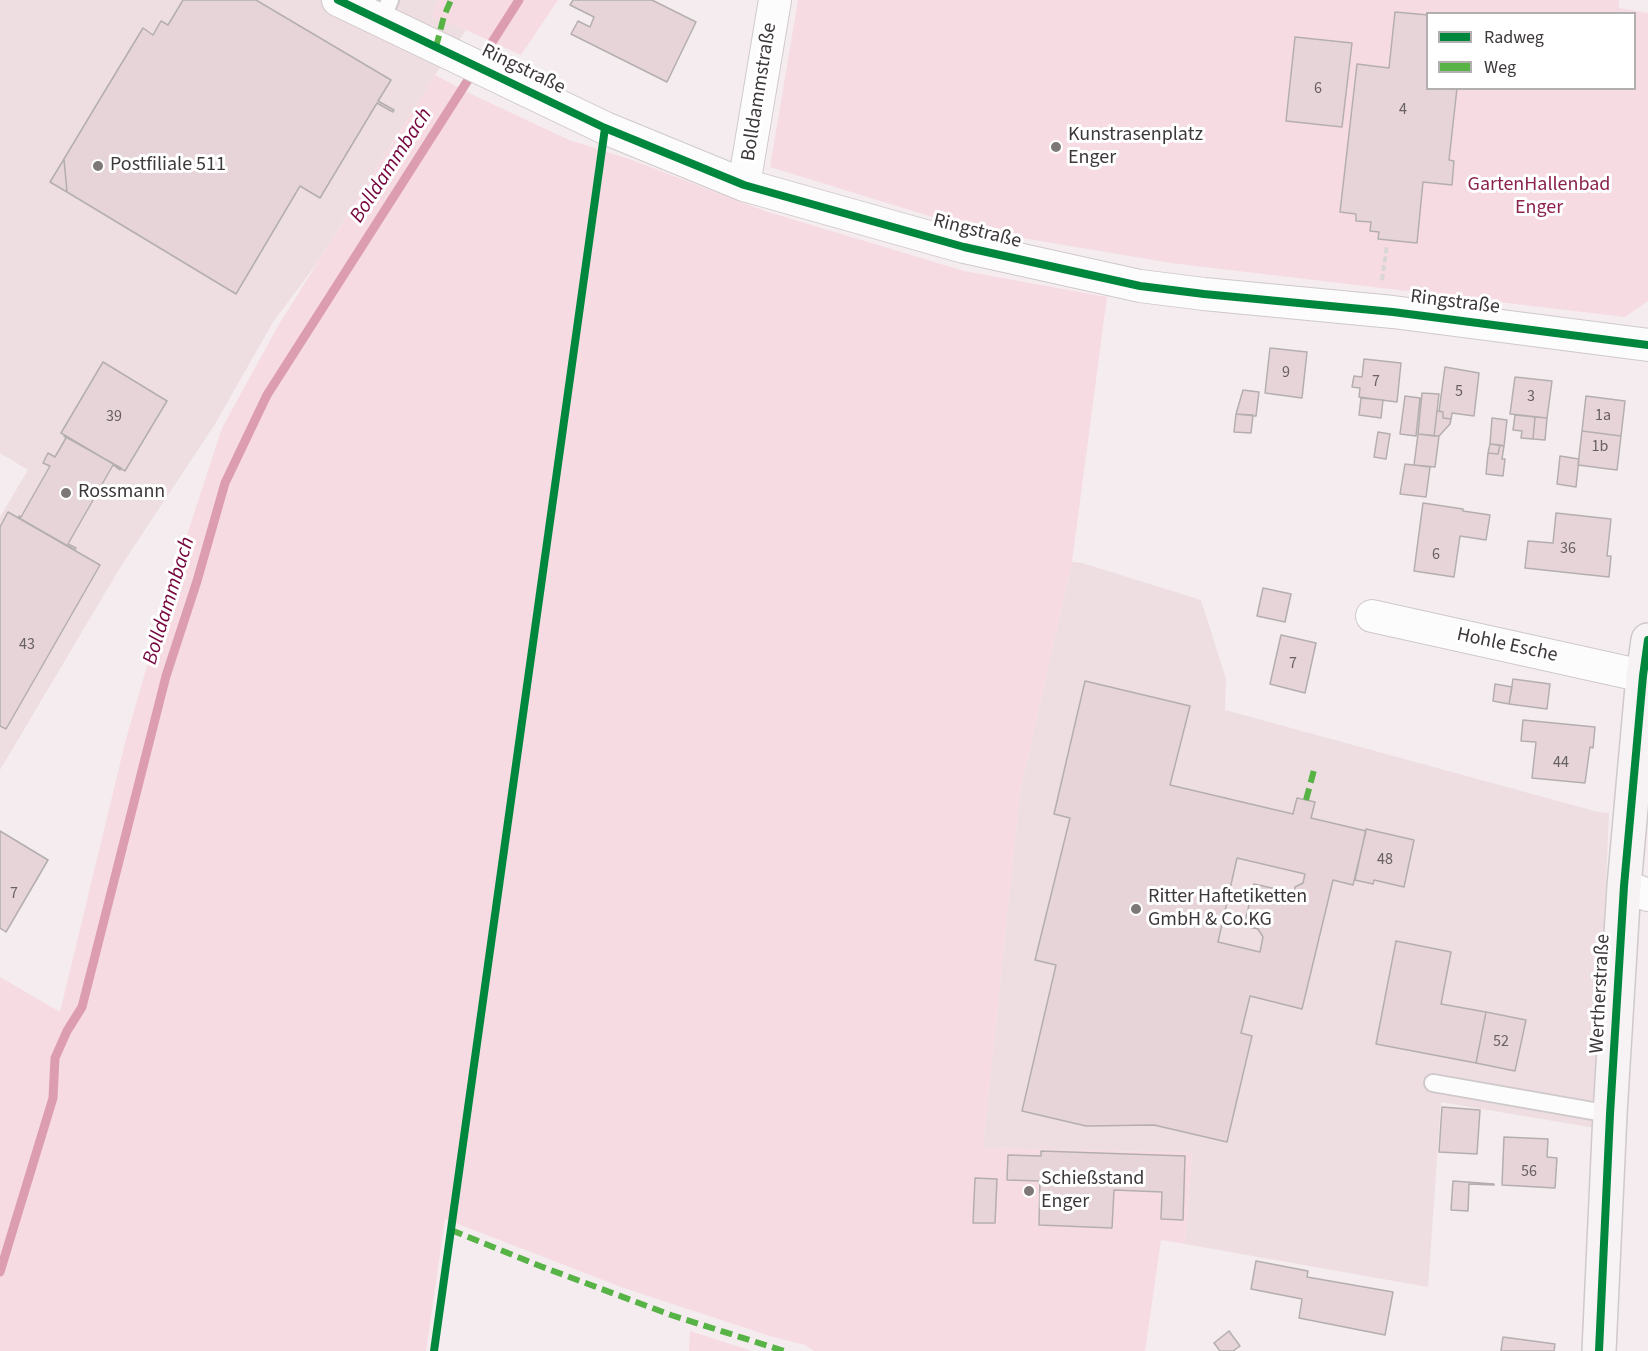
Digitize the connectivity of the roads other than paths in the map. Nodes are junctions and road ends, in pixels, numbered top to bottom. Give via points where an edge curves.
1 (338, 0) edge
2 (775, 0) edge
3 (386, 10) edge
4 (744, 185) junction
5 (1648, 345) edge
6 (1372, 616) dead end
7 (1648, 640) edge
8 (1643, 676) junction
9 (1636, 891) edge
10 (1433, 1083) dead end
11 (1610, 1114) junction
12 (1599, 1351) edge

1 - 3 street, Ringstraße
2 - 4 street, Bolldammstraße
3 - 4 street, Ringstraße via 449,53 605,128
4 - 5 street, Ringstraße via 964,247 1140,286 1385,311
6 - 8 street, Hohle Esche
7 - 8 main road, Wertherstraße
8 - 9 main road, Wertherstraße
9 - 11 main road, Wertherstraße
10 - 11 lane
11 - 12 main road, Wertherstraße

